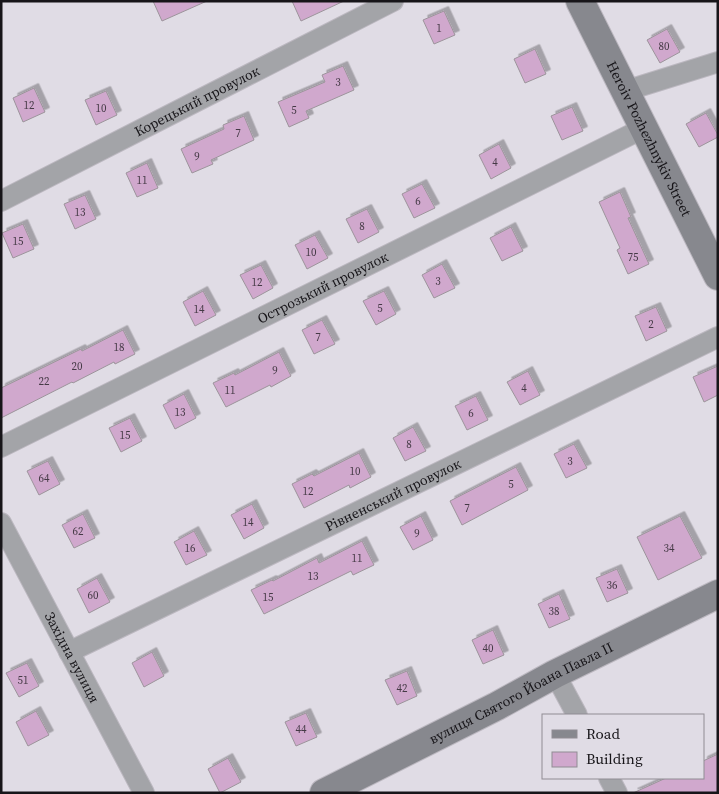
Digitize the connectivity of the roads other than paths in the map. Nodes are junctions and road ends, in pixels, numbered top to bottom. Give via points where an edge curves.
1 (393, 1) edge
2 (584, 4) edge
3 (718, 62) edge
4 (625, 91) junction
5 (644, 128) junction
6 (1, 201) edge
7 (718, 276) edge
8 (718, 337) edge
9 (1, 447) edge
10 (1, 523) edge
11 (718, 594) edge
12 (69, 652) junction
13 (555, 674) junction
14 (575, 714) edge
15 (609, 779) edge
16 (144, 793) edge
17 (324, 793) edge
18 (616, 793) edge

1 - 6 street, Корецький провулок
2 - 4 street, Heroiv Pozhezhnykiv Street
3 - 4 street
4 - 5 street, Heroiv Pozhezhnykiv Street
5 - 7 street, Heroiv Pozhezhnykiv Street
5 - 9 street, Острозький провулок
8 - 12 street, Рівненський провулок
10 - 12 street, Західна вулиця
11 - 13 street, вулиця Святого Йоана Павла II
12 - 16 street, Західна вулиця
13 - 14 street
13 - 17 street, вулиця Святого Йоана Павла II
15 - 18 street

